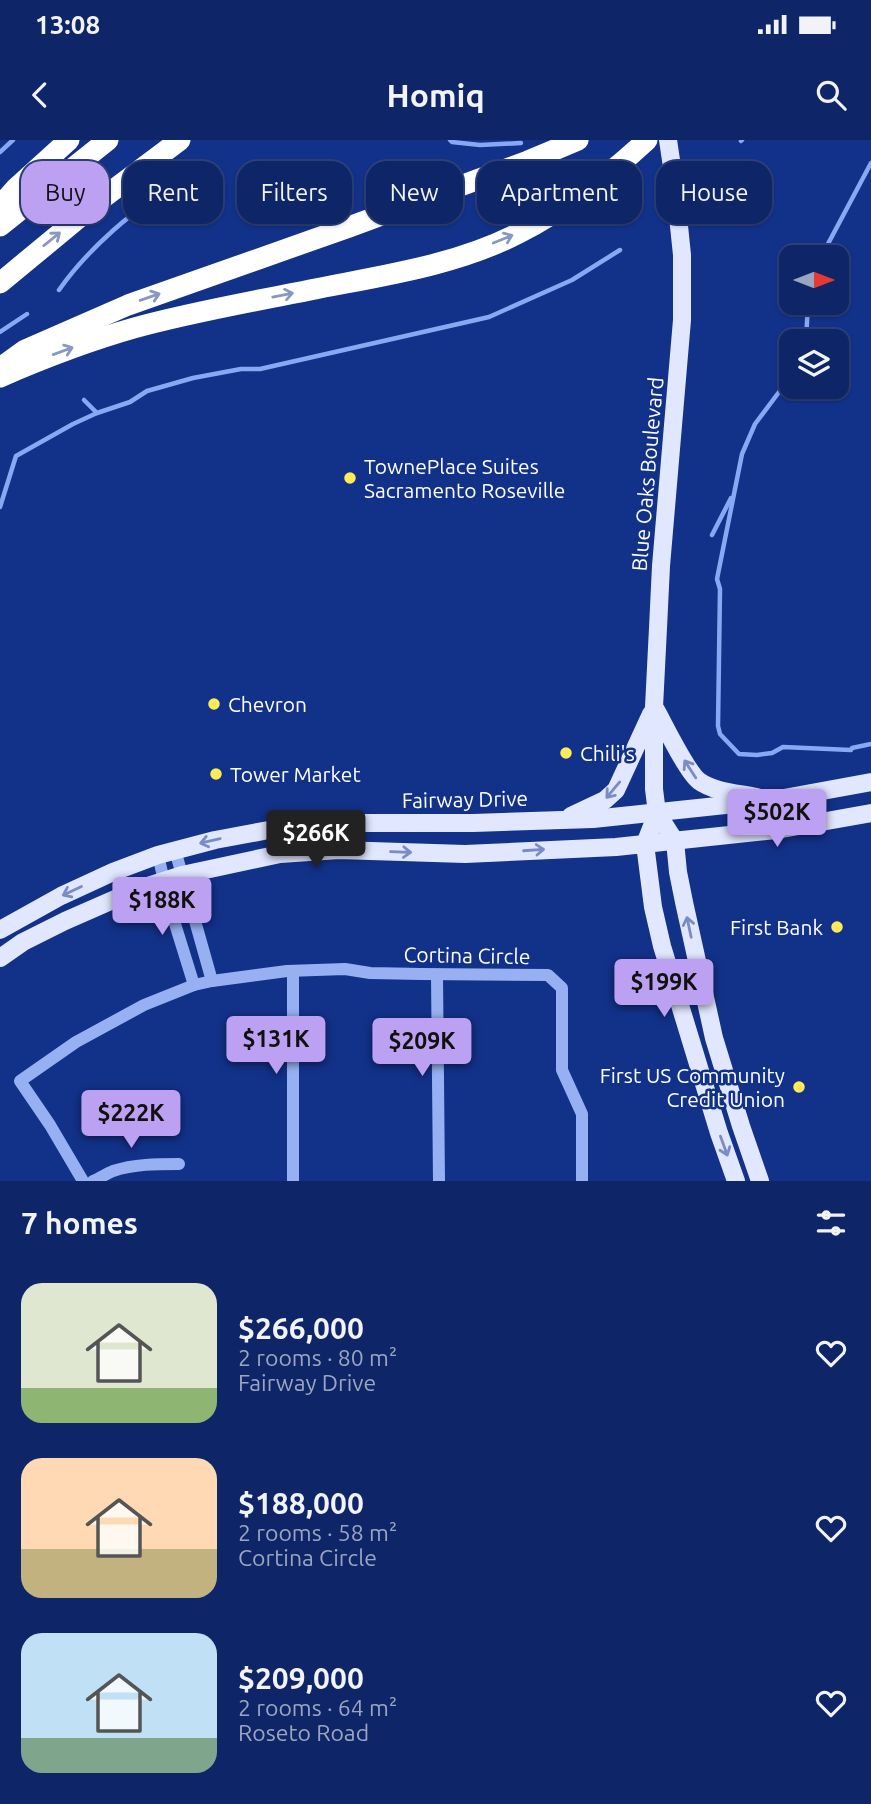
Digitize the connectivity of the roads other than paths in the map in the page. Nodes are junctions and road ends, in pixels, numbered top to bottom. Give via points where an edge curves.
1 (69, 140) edge
2 (108, 140) edge
3 (180, 140) edge
4 (578, 140) edge
5 (647, 140) edge
6 (667, 140) edge
7 (0, 206) edge
8 (0, 226) edge
9 (0, 283) edge
10 (0, 368) edge
11 (0, 377) edge
12 (654, 707) junction
13 (871, 782) edge
14 (773, 800) junction
15 (657, 813) junction
16 (871, 813) edge
17 (563, 820) junction
18 (675, 841) junction
19 (645, 844) junction
20 (166, 853) junction
21 (182, 875) junction
22 (164, 880) junction
23 (0, 930) edge
24 (0, 958) edge
25 (293, 971) junction
26 (436, 975) junction
27 (212, 981) junction
28 (194, 985) junction
29 (179, 1164) dead end
30 (83, 1181) edge
31 (93, 1181) edge
32 (293, 1181) edge
33 (439, 1181) edge
34 (582, 1181) edge
35 (736, 1181) edge
36 (760, 1181) edge

1 - 7 highway
2 - 8 highway
9 -> 3 highway
10 -> 4 highway via 25,350 128,305
11 -> 5 highway via 134,328 392,274 477,250 518,234 587,191
6 - 12 main road, Blue Oaks Boulevard via 682,255 682,320
14 -> 12 main road via 700,782
12 - 15 main road, Blue Oaks Boulevard
12 -> 17 main road via 616,790
13 - 14 main road, Fairway Drive
14 - 15 main road, Fairway Drive
15 - 17 main road, Fairway Drive
15 - 18 main road, Blue Oaks Boulevard
15 - 19 main road, Blue Oaks Boulevard
16 - 18 main road
17 -> 20 main road, Fairway Drive via 301,826
18 - 19 main road
36 -> 18 main road, Blue Oaks Boulevard via 714,1038
21 -> 19 main road via 312,851 466,854
19 -> 35 main road, Blue Oaks Boulevard via 662,946
20 - 21 street
20 - 22 street
20 -> 23 main road, Fairway Drive via 80,887
21 - 22 main road
21 - 27 street
22 - 24 main road via 86,911
22 - 28 street
25 - 26 street, Cortina Circle
25 - 27 street, Cortina Circle
25 - 32 street
26 - 33 street
26 - 34 street, Cortina Circle via 548,975 562,988 562,1070 582,1114
27 - 28 street, Cortina Circle
28 - 30 street, Cortina Circle via 144,1005 76,1042 20,1081
29 - 31 street via 127,1168

